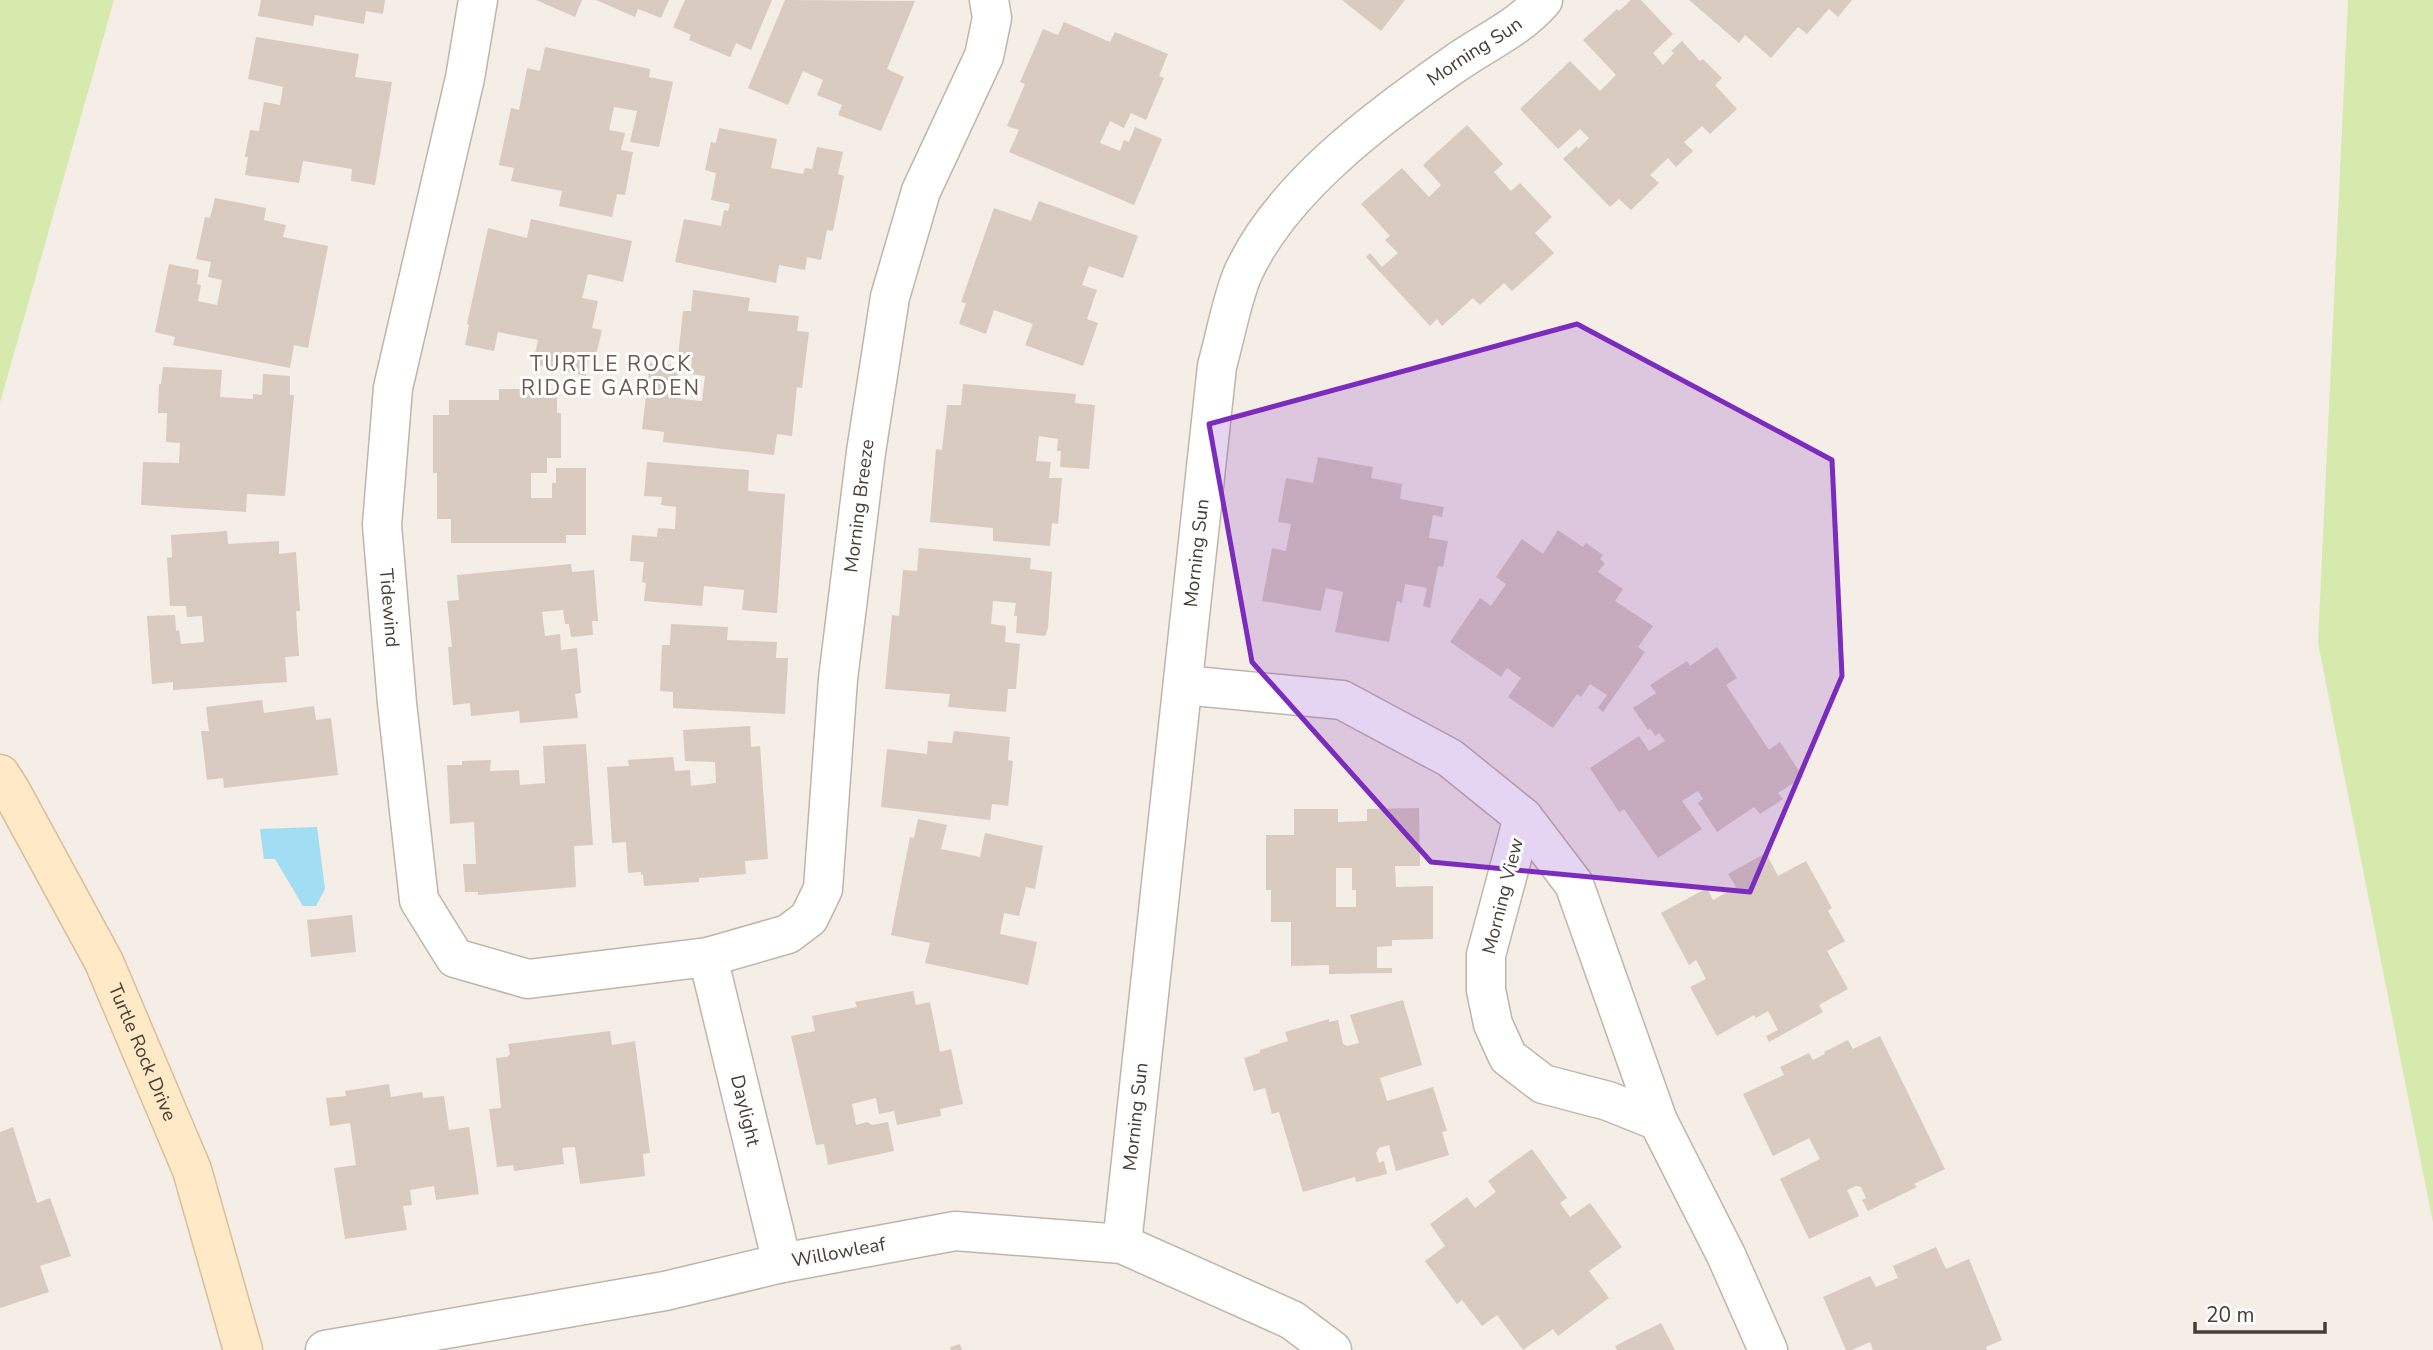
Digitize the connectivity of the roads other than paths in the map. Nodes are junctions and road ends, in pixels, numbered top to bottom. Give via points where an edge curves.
1 (478, 0) edge
2 (989, 0) edge
3 (1544, 0) edge
4 (1183, 685) junction
5 (0, 774) edge
6 (1523, 817) junction
7 (708, 957) junction
8 (1658, 1121) junction
9 (1122, 1244) junction
10 (782, 1263) junction
11 (243, 1350) edge
12 (325, 1350) edge
13 (1332, 1350) edge
14 (1768, 1350) edge

1 - 7 street, Tidewind via 465,78 394,388 382,525 419,900 455,958 528,979
2 - 7 street, Morning Breeze via 992,18 984,56 921,191 890,297 838,679 823,889 809,918 788,934
3 - 4 street, Morning Sun via 1527,19 1454,64 1355,138 1279,214 1243,274 1217,366
4 - 6 street, Morning View via 1342,699 1450,758
4 - 9 street, Morning Sun
5 - 11 street, Turtle Rock Drive via 104,962 156,1084 192,1170
6 - 8 street, Morning View via 1574,884
6 - 8 street, Morning View via 1486,955 1486,990 1493,1024 1508,1057 1543,1084 1608,1101
7 - 10 street, Daylight
8 - 14 street, Morning View
9 - 10 street, Willowleaf via 955,1231
9 - 13 street, Willowleaf via 1292,1320
10 - 12 street, Willowleaf via 665,1291

